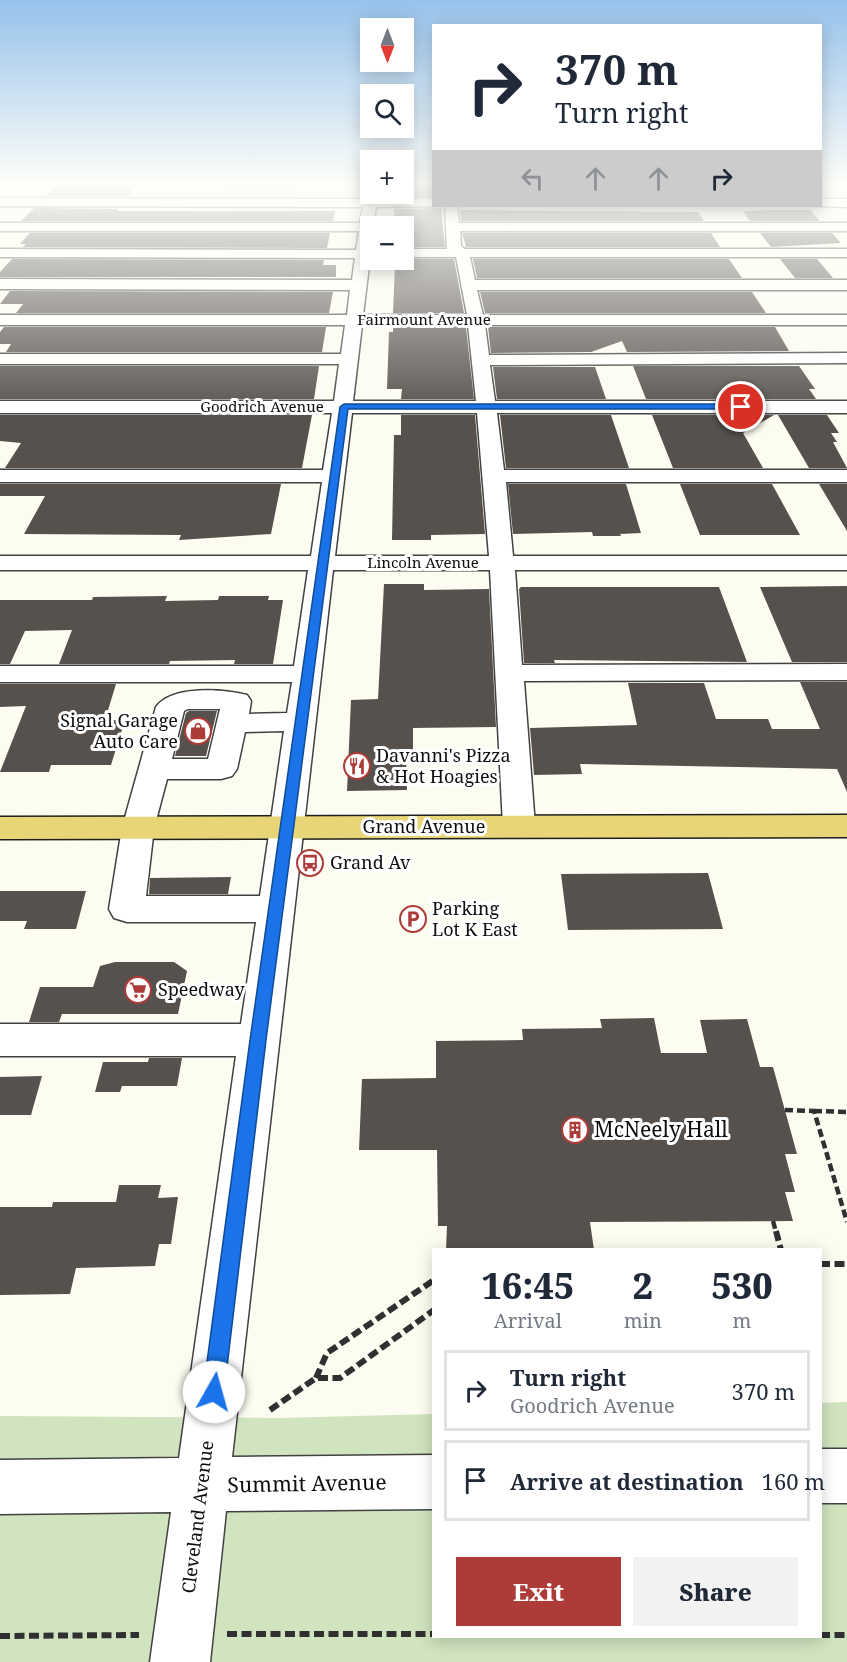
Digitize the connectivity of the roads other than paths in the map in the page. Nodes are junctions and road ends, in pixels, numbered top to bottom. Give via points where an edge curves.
1 (463, 262) edge
2 (751, 262) edge
3 (363, 270) edge
4 (0, 284) edge
5 (359, 285) junction
6 (468, 285) junction
7 (767, 285) junction
8 (847, 285) edge
9 (0, 320) edge
10 (355, 320) junction
11 (476, 320) junction
12 (847, 320) edge
13 (802, 332) junction
14 (820, 358) junction
15 (847, 358) edge
16 (0, 359) edge
17 (350, 359) junction
18 (479, 360) junction
19 (833, 376) dead end
20 (0, 407) edge
21 (344, 407) junction
22 (485, 407) junction
23 (847, 407) edge
24 (0, 476) edge
25 (335, 476) junction
26 (494, 476) junction
27 (847, 477) edge
28 (0, 563) edge
29 (324, 563) junction
30 (502, 563) junction
31 (847, 563) edge
32 (847, 672) edge
33 (508, 673) junction
34 (0, 674) edge
35 (308, 674) junction
36 (302, 721) junction
37 (231, 724) junction
38 (154, 769) junction
39 (519, 826) junction
40 (847, 826) edge
41 (0, 828) edge
42 (138, 828) junction
43 (288, 828) junction
44 (276, 909) junction
45 (0, 1040) edge
46 (258, 1040) junction
47 (822, 1476) edge
48 (847, 1476) edge
49 (432, 1482) edge
50 (203, 1486) junction
51 (0, 1487) edge
52 (180, 1662) edge

1 - 6 street
2 - 7 street
3 - 5 street, Cleveland Avenue
4 - 5 street
5 - 10 street, Cleveland Avenue
6 - 7 street
6 - 11 street
7 - 8 street
7 - 13 street
9 - 10 street, Fairmount Avenue
10 - 11 street, Fairmount Avenue
10 - 17 street, Cleveland Avenue
11 - 13 street, Fairmount Avenue
11 - 18 street
12 - 13 street, Fairmount Avenue
13 - 14 street
14 - 15 street
14 - 18 street
14 - 19 street
16 - 17 street
17 - 21 street, Cleveland Avenue
18 - 22 street
20 - 21 street, Goodrich Avenue
21 - 22 street, Goodrich Avenue
21 - 25 street, Cleveland Avenue
22 - 23 street, Goodrich Avenue
22 - 26 street
24 - 25 street
25 - 29 street, Cleveland Avenue
26 - 27 street
26 - 30 street
28 - 29 street, Lincoln Avenue
29 - 30 street, Lincoln Avenue
29 - 35 street, Cleveland Avenue
30 - 31 street, Lincoln Avenue
30 - 33 street
32 - 33 street
33 - 39 street
34 - 35 street
35 - 36 street, Cleveland Avenue
36 - 37 street
36 - 43 street, Cleveland Avenue
37 - 38 street via 221,769
37 - 38 street via 237,701 175,702
38 - 42 street
39 - 40 main road, Grand Avenue
39 - 43 main road, Grand Avenue
41 - 42 main road, Grand Avenue
42 - 43 main road, Grand Avenue
42 - 44 street via 127,909
43 - 44 street, Cleveland Avenue
44 - 46 street, Cleveland Avenue
45 - 46 street
46 - 50 street, Cleveland Avenue
47 - 48 street
49 - 50 street, Summit Avenue
50 - 51 street, Summit Avenue
50 - 52 street, Cleveland Avenue

